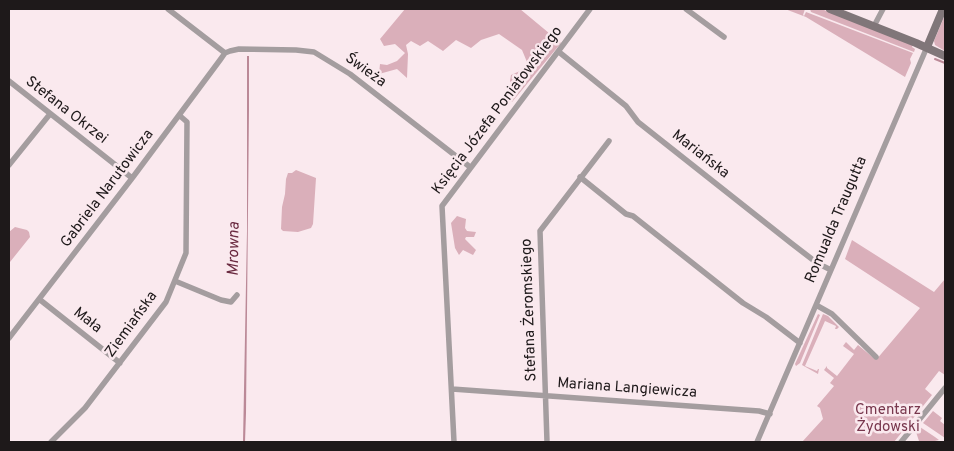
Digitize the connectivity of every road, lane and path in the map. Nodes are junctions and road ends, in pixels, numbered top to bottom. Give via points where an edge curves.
1 (168, 9) edge
2 (686, 9) edge
3 (830, 9) edge
4 (883, 9) edge
5 (943, 9) edge
6 (588, 10) edge
7 (874, 26) junction
8 (724, 37) dead end
9 (927, 47) junction
10 (559, 52) junction
11 (225, 53) junction
12 (945, 56) edge
13 (9, 81) edge
14 (50, 114) junction
15 (179, 115) junction
16 (609, 141) dead end
17 (9, 165) edge
18 (470, 167) junction
19 (580, 177) junction
20 (132, 178) junction
21 (831, 270) junction
22 (175, 281) junction
23 (237, 295) dead end
24 (39, 299) junction
25 (816, 305) junction
26 (9, 338) edge
27 (800, 343) junction
28 (876, 357) dead end
29 (120, 363) junction
30 (452, 388) junction
31 (945, 388) edge
32 (546, 395) junction
33 (770, 414) junction
34 (54, 441) edge
35 (454, 442) edge
36 (547, 442) edge
37 (757, 442) edge
38 (901, 442) edge

1 - 11 street
2 - 8 street
3 - 7 street
4 - 7 street
5 - 9 street, Romualda Traugutta
6 - 10 street, Księcia Józefa Poniatowskiego
7 - 9 street
9 - 12 street
9 - 21 street, Romualda Traugutta
10 - 18 street, Księcia Józefa Poniatowskiego
10 - 21 street, Mariańska via 626,106 638,122 817,263
11 - 15 street, Gabriela Narutowicza
11 - 18 street, Świeża via 239,49 314,52 350,74
13 - 14 street, Stefana Okrzei
14 - 17 street
14 - 20 street, Stefana Okrzei
15 - 20 street, Gabriela Narutowicza
15 - 22 street, Ziemiańska via 187,122 186,253
16 - 19 street, Stefana Żeromskiego
18 - 30 street, Księcia Józefa Poniatowskiego via 444,201 442,209
19 - 27 street
19 - 32 street, Stefana Żeromskiego via 540,231
20 - 24 street, Gabriela Narutowicza
21 - 25 street, Romualda Traugutta
22 - 23 street via 220,300 231,302
22 - 29 street, Ziemiańska via 166,302
24 - 26 street, Gabriela Narutowicza
24 - 29 street, Mała
25 - 27 street, Romualda Traugutta
25 - 28 street via 832,314
27 - 33 street, Romualda Traugutta
29 - 34 street, Ziemiańska
30 - 32 street, Mariana Langiewicza
30 - 35 street, Księcia Józefa Poniatowskiego
31 - 38 street
32 - 33 street, Mariana Langiewicza
32 - 36 street, Stefana Żeromskiego
33 - 37 street, Romualda Traugutta

